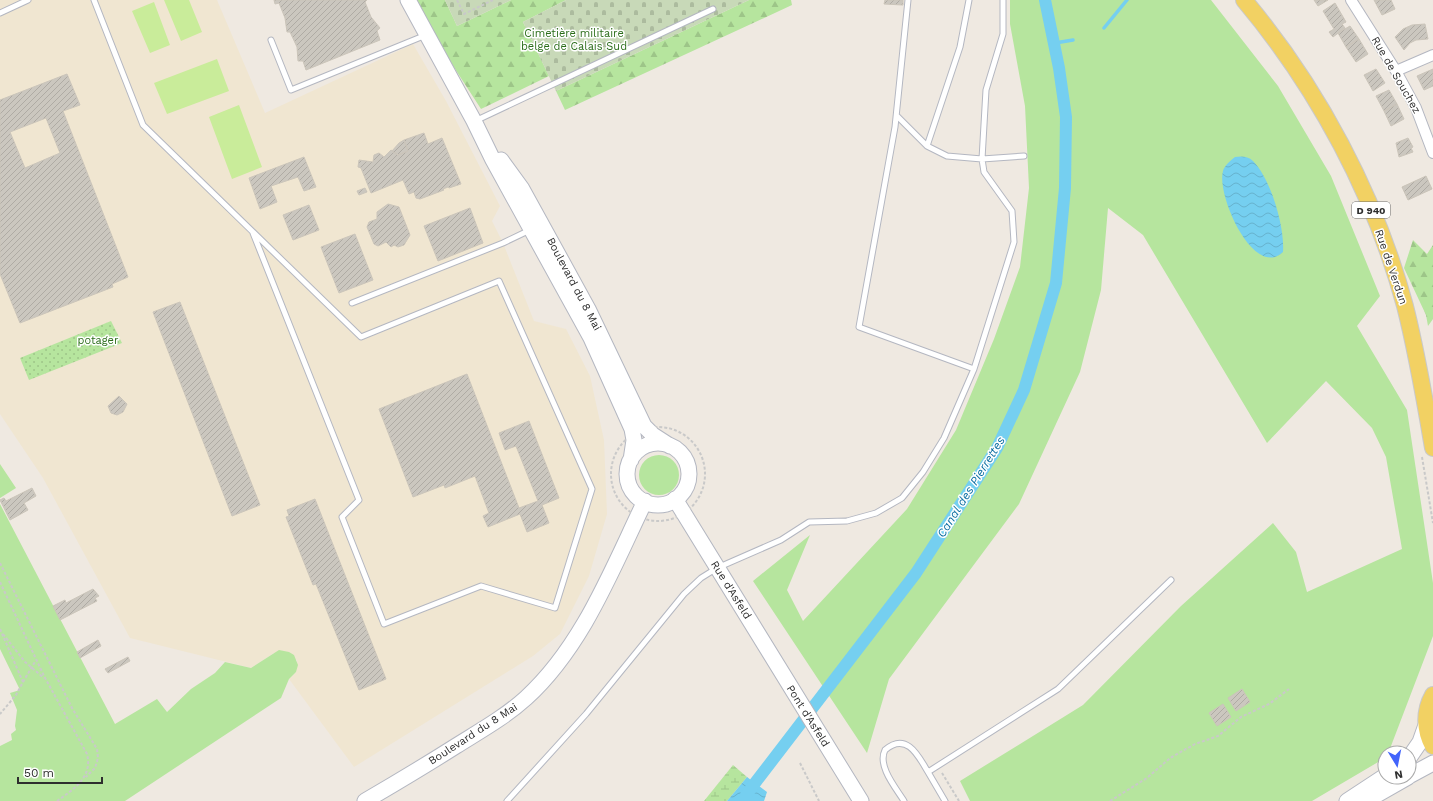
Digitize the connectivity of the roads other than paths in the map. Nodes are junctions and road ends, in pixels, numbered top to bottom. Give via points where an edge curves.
1 (28, 0) edge
2 (94, 0) edge
3 (408, 0) edge
4 (908, 0) edge
5 (969, 0) edge
6 (1003, 0) edge
7 (1244, 0) edge
8 (1351, 0) edge
9 (713, 9) dead end
10 (0, 13) edge
11 (427, 35) junction
12 (271, 40) dead end
13 (1433, 56) edge
14 (1396, 71) junction
15 (897, 116) junction
16 (474, 121) junction
17 (927, 146) junction
18 (1433, 154) edge
19 (1024, 156) dead end
20 (982, 159) junction
21 (537, 227) junction
22 (253, 233) junction
23 (352, 303) dead end
24 (974, 369) junction
25 (640, 431) junction
26 (670, 446) junction
27 (1428, 452) edge
28 (631, 460) junction
29 (675, 499) junction
30 (645, 501) junction
31 (717, 568) junction
32 (1171, 580) dead end
33 (786, 680) joint
34 (1433, 695) edge
35 (1426, 725) junction
36 (1433, 746) edge
37 (1417, 747) edge
38 (1433, 763) edge
39 (928, 772) junction
40 (1417, 772) edge
41 (1377, 781) edge
42 (1394, 785) edge
43 (365, 801) edge
44 (507, 801) edge
45 (861, 801) edge
46 (904, 801) edge
47 (945, 801) edge
48 (1347, 801) edge
49 (1366, 801) edge

1 - 10 lane
2 - 22 lane via 143,126
3 - 11 street, Boulevard du 8 Mai
4 - 15 lane
5 - 17 lane via 960,47
6 - 20 lane via 1003,34 986,90
7 - 27 main road, Rue de Verdun / D 940 via 1317,102 1347,157 1373,215 1405,307 1419,368
8 - 14 street, Rue de Souchez
9 - 16 lane
11 - 12 lane via 291,90
11 - 16 street, Boulevard du 8 Mai
13 - 14 street
14 - 18 street, Rue de Souchez via 1416,108
15 - 17 lane
15 - 24 lane via 859,328
16 - 21 street, Boulevard du 8 Mai via 517,180
17 - 20 lane via 948,156
19 - 20 lane
20 - 24 lane via 984,172 1012,211 1014,242
21 - 23 lane
21 - 25 street, Boulevard du 8 Mai via 599,330
22 - 22 lane via 359,500 342,517 384,624 481,586 555,608 592,489 499,281 362,337
24 - 31 lane via 944,438 923,472 902,498 876,513 847,521 809,522 781,540
25 - 26 street, Boulevard du 8 Mai
25 - 28 street, Boulevard du 8 Mai
26 - 28 street via 662,443 650,444 639,450
26 - 29 street via 683,455 689,471 686,487
28 - 30 street via 628,471 629,484 635,494
29 - 30 street via 660,504
29 - 31 street, Rue d'Asfeld
30 - 43 street, Boulevard du 8 Mai via 582,627 557,664 535,689 493,723
31 - 33 street, Rue d'Asfeld
31 - 44 lane via 701,578 684,594 586,714
32 - 39 lane via 1061,686
33 - 45 street, Pont d'Asfeld
34 - 35 main road via 1427,711
35 - 36 main road
35 - 37 street
38 - 40 street
39 - 46 lane via 915,750 909,746 896,745 886,750 883,757 884,765
39 - 47 lane
41 - 48 street
42 - 49 street

